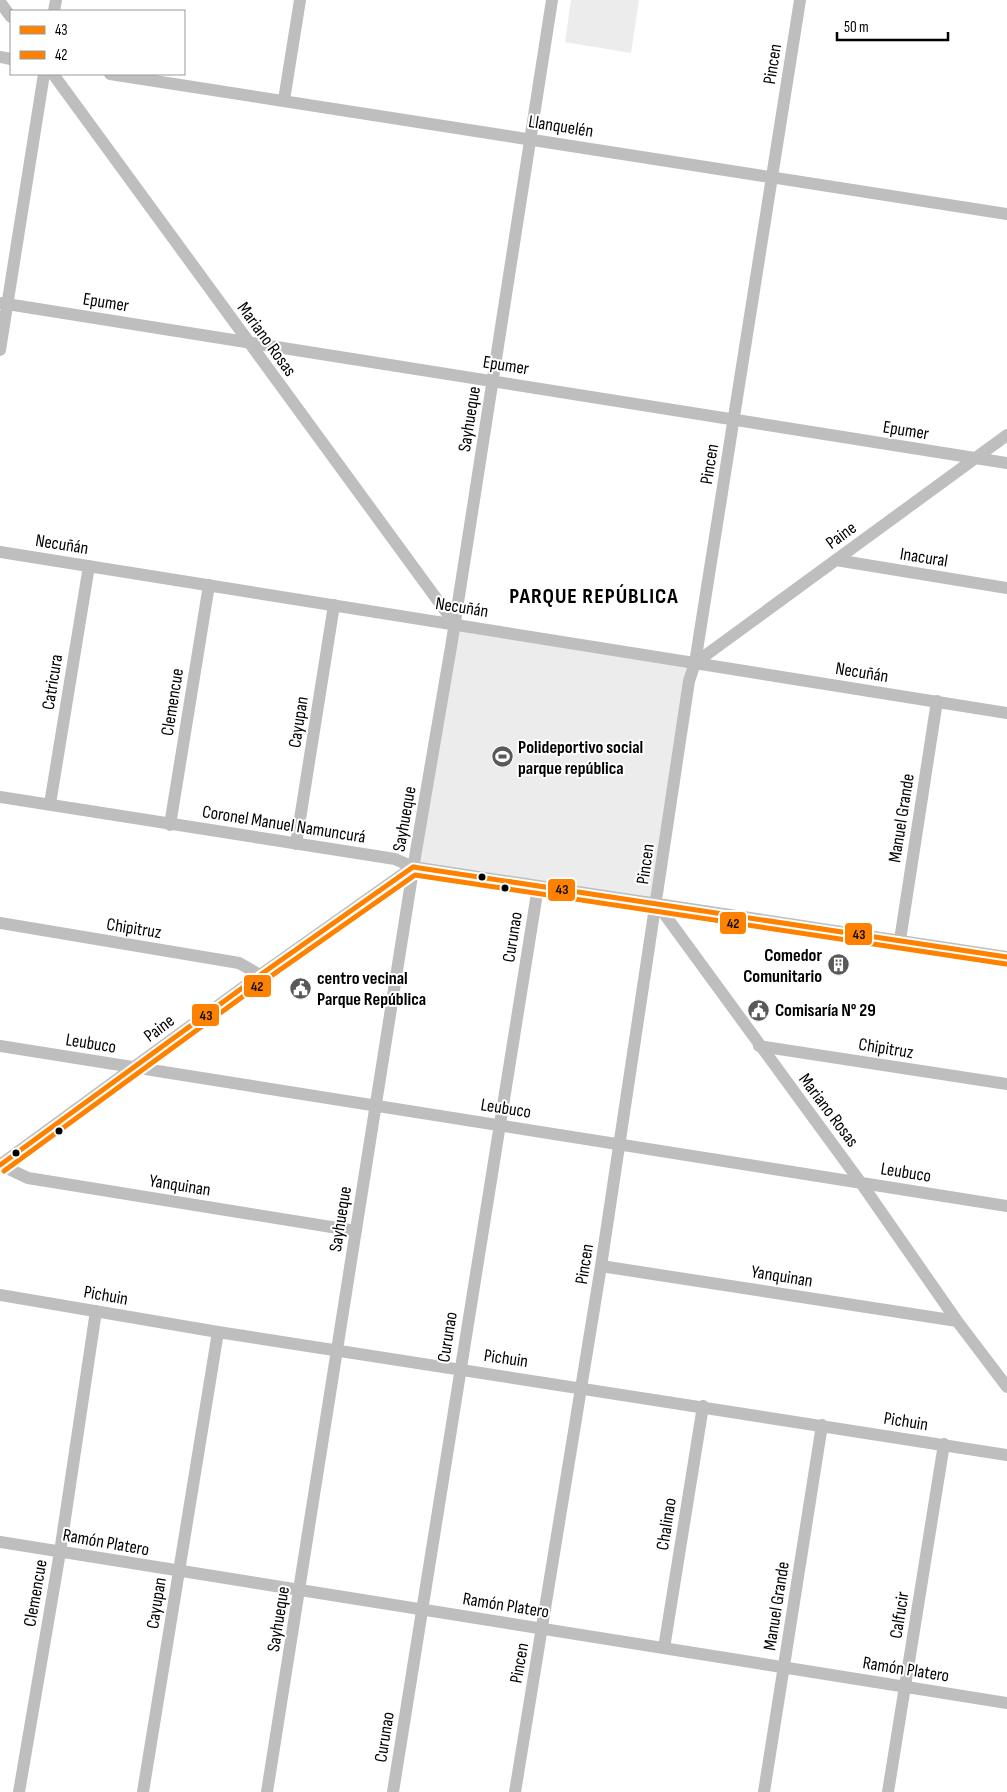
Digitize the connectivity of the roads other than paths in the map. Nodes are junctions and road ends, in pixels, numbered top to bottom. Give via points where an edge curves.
1 (300, 0) edge
2 (552, 0) edge
3 (800, 0) edge
4 (0, 2) edge
5 (10, 16) edge
6 (44, 75) edge
7 (54, 75) edge
8 (117, 75) edge
9 (284, 100) junction
10 (530, 138) junction
11 (772, 178) junction
12 (1007, 214) edge
13 (4, 303) edge
14 (248, 344) junction
15 (0, 350) edge
16 (492, 380) junction
17 (734, 421) junction
18 (1007, 435) edge
19 (975, 458) junction
20 (1007, 463) edge
21 (0, 552) edge
22 (836, 560) junction
23 (89, 566) junction
24 (209, 586) junction
25 (1007, 588) edge
26 (334, 605) junction
27 (455, 624) junction
28 (696, 663) junction
29 (937, 702) junction
30 (1007, 713) edge
31 (0, 797) edge
32 (50, 804) junction
33 (170, 825) junction
34 (296, 844) junction
35 (413, 868) junction
36 (538, 887) junction
37 (657, 904) junction
38 (0, 923) edge
39 (900, 940) junction
40 (1007, 958) edge
41 (260, 975) junction
42 (0, 1046) edge
43 (759, 1046) junction
44 (135, 1068) junction
45 (1007, 1084) edge
46 (376, 1106) junction
47 (499, 1124) junction
48 (620, 1143) junction
49 (0, 1165) edge
50 (861, 1183) junction
51 (1007, 1206) edge
52 (356, 1231) junction
53 (601, 1266) junction
54 (0, 1295) edge
55 (96, 1311) junction
56 (957, 1321) junction
57 (218, 1332) junction
58 (337, 1350) junction
59 (460, 1369) junction
60 (581, 1387) junction
61 (1007, 1387) edge
62 (703, 1406) junction
63 (822, 1425) junction
64 (944, 1444) junction
65 (1007, 1455) edge
66 (0, 1542) edge
67 (60, 1552) junction
68 (179, 1572) junction
69 (300, 1590) junction
70 (421, 1610) junction
71 (543, 1628) junction
72 (664, 1648) junction
73 (784, 1668) junction
74 (906, 1687) junction
75 (1007, 1703) edge
76 (20, 1792) edge
77 (142, 1792) edge
78 (267, 1792) edge
79 (393, 1792) edge
80 (515, 1792) edge
81 (764, 1792) edge
82 (888, 1792) edge

1 - 9 street
2 - 10 street, Sayhueque
3 - 11 street, Pincen
4 - 5 street
6 - 13 street
7 - 14 street, Mariano Rosas
8 - 9 street, Llanquelén
9 - 10 street, Llanquelén
10 - 11 street, Llanquelén
10 - 16 street, Sayhueque
11 - 12 street, Llanquelén
11 - 17 street, Pincen
13 - 14 street, Epumer
13 - 15 street
14 - 16 street, Epumer
14 - 27 street, Mariano Rosas
16 - 17 street, Epumer
16 - 27 street, Sayhueque
17 - 19 street, Epumer
17 - 28 street, Pincen
18 - 19 street, Paine
19 - 20 street, Epumer
19 - 22 street, Paine
21 - 23 street, Necuñán
22 - 25 street, Inacural
22 - 28 street, Paine
23 - 24 street, Necuñán
23 - 32 street, Catricura
24 - 26 street, Necuñán
24 - 33 street, Clemencue
26 - 27 street, Necuñán
26 - 34 street, Cayupan
27 - 28 street, Necuñán
27 - 35 street, Sayhueque
28 - 29 street, Necuñán
28 - 37 street, Pincen via 689,680
29 - 30 street, Necuñán
29 - 39 street, Manuel Grande
31 - 32 street, Coronel Manuel Namuncurá
32 - 33 street, Coronel Manuel Namuncurá
33 - 34 street, Coronel Manuel Namuncurá
34 - 35 street, Coronel Manuel Namuncurá via 395,859
35 - 36 street, Coronel Manuel Namuncurá
35 - 41 street, Paine
35 - 46 street, Sayhueque
36 - 37 street, Coronel Manuel Namuncurá
36 - 47 street, Curunao
37 - 39 street, Coronel Manuel Namuncurá
37 - 43 street, Mariano Rosas
37 - 48 street, Pincen
38 - 41 street, Chipitruz via 239,963
39 - 40 street, Coronel Manuel Namuncurá
41 - 44 street, Paine
42 - 44 street, Leubuco
43 - 45 street, Chipitruz
43 - 50 street, Mariano Rosas
44 - 46 street, Leubuco
44 - 49 street, Paine
46 - 47 street, Leubuco
46 - 52 street, Sayhueque
47 - 48 street, Leubuco
47 - 59 street, Curunao
48 - 50 street, Leubuco
48 - 53 street, Pincen
49 - 52 street, Yanquinan via 28,1178
50 - 51 street, Leubuco
50 - 56 street, Mariano Rosas
52 - 58 street, Sayhueque
53 - 56 street, Yanquinan
53 - 60 street, Pincen
54 - 55 street, Pichuin
55 - 57 street, Pichuin
55 - 67 street, Clemencue
56 - 61 street, Mariano Rosas
57 - 58 street, Pichuin
57 - 68 street, Cayupan
58 - 59 street, Pichuin
58 - 69 street, Sayhueque
59 - 60 street, Pichuin
59 - 70 street, Curunao
60 - 62 street, Pichuin
60 - 71 street, Pincen
62 - 63 street, Pichuin
62 - 72 street, Chalinao
63 - 64 street, Pichuin
63 - 73 street, Manuel Grande
64 - 65 street, Pichuin
64 - 74 street, Calfucir
66 - 67 street, Ramón Platero
67 - 68 street, Ramón Platero
67 - 76 street, Clemencue
68 - 69 street, Ramón Platero
68 - 77 street, Cayupan
69 - 70 street, Ramón Platero
69 - 78 street, Sayhueque
70 - 71 street, Ramón Platero
70 - 79 street, Curunao
71 - 72 street, Ramón Platero
71 - 80 street, Pincen
72 - 73 street, Ramón Platero
73 - 74 street, Ramón Platero
73 - 81 street, Manuel Grande
74 - 75 street, Ramón Platero
74 - 82 street, Calfucir

